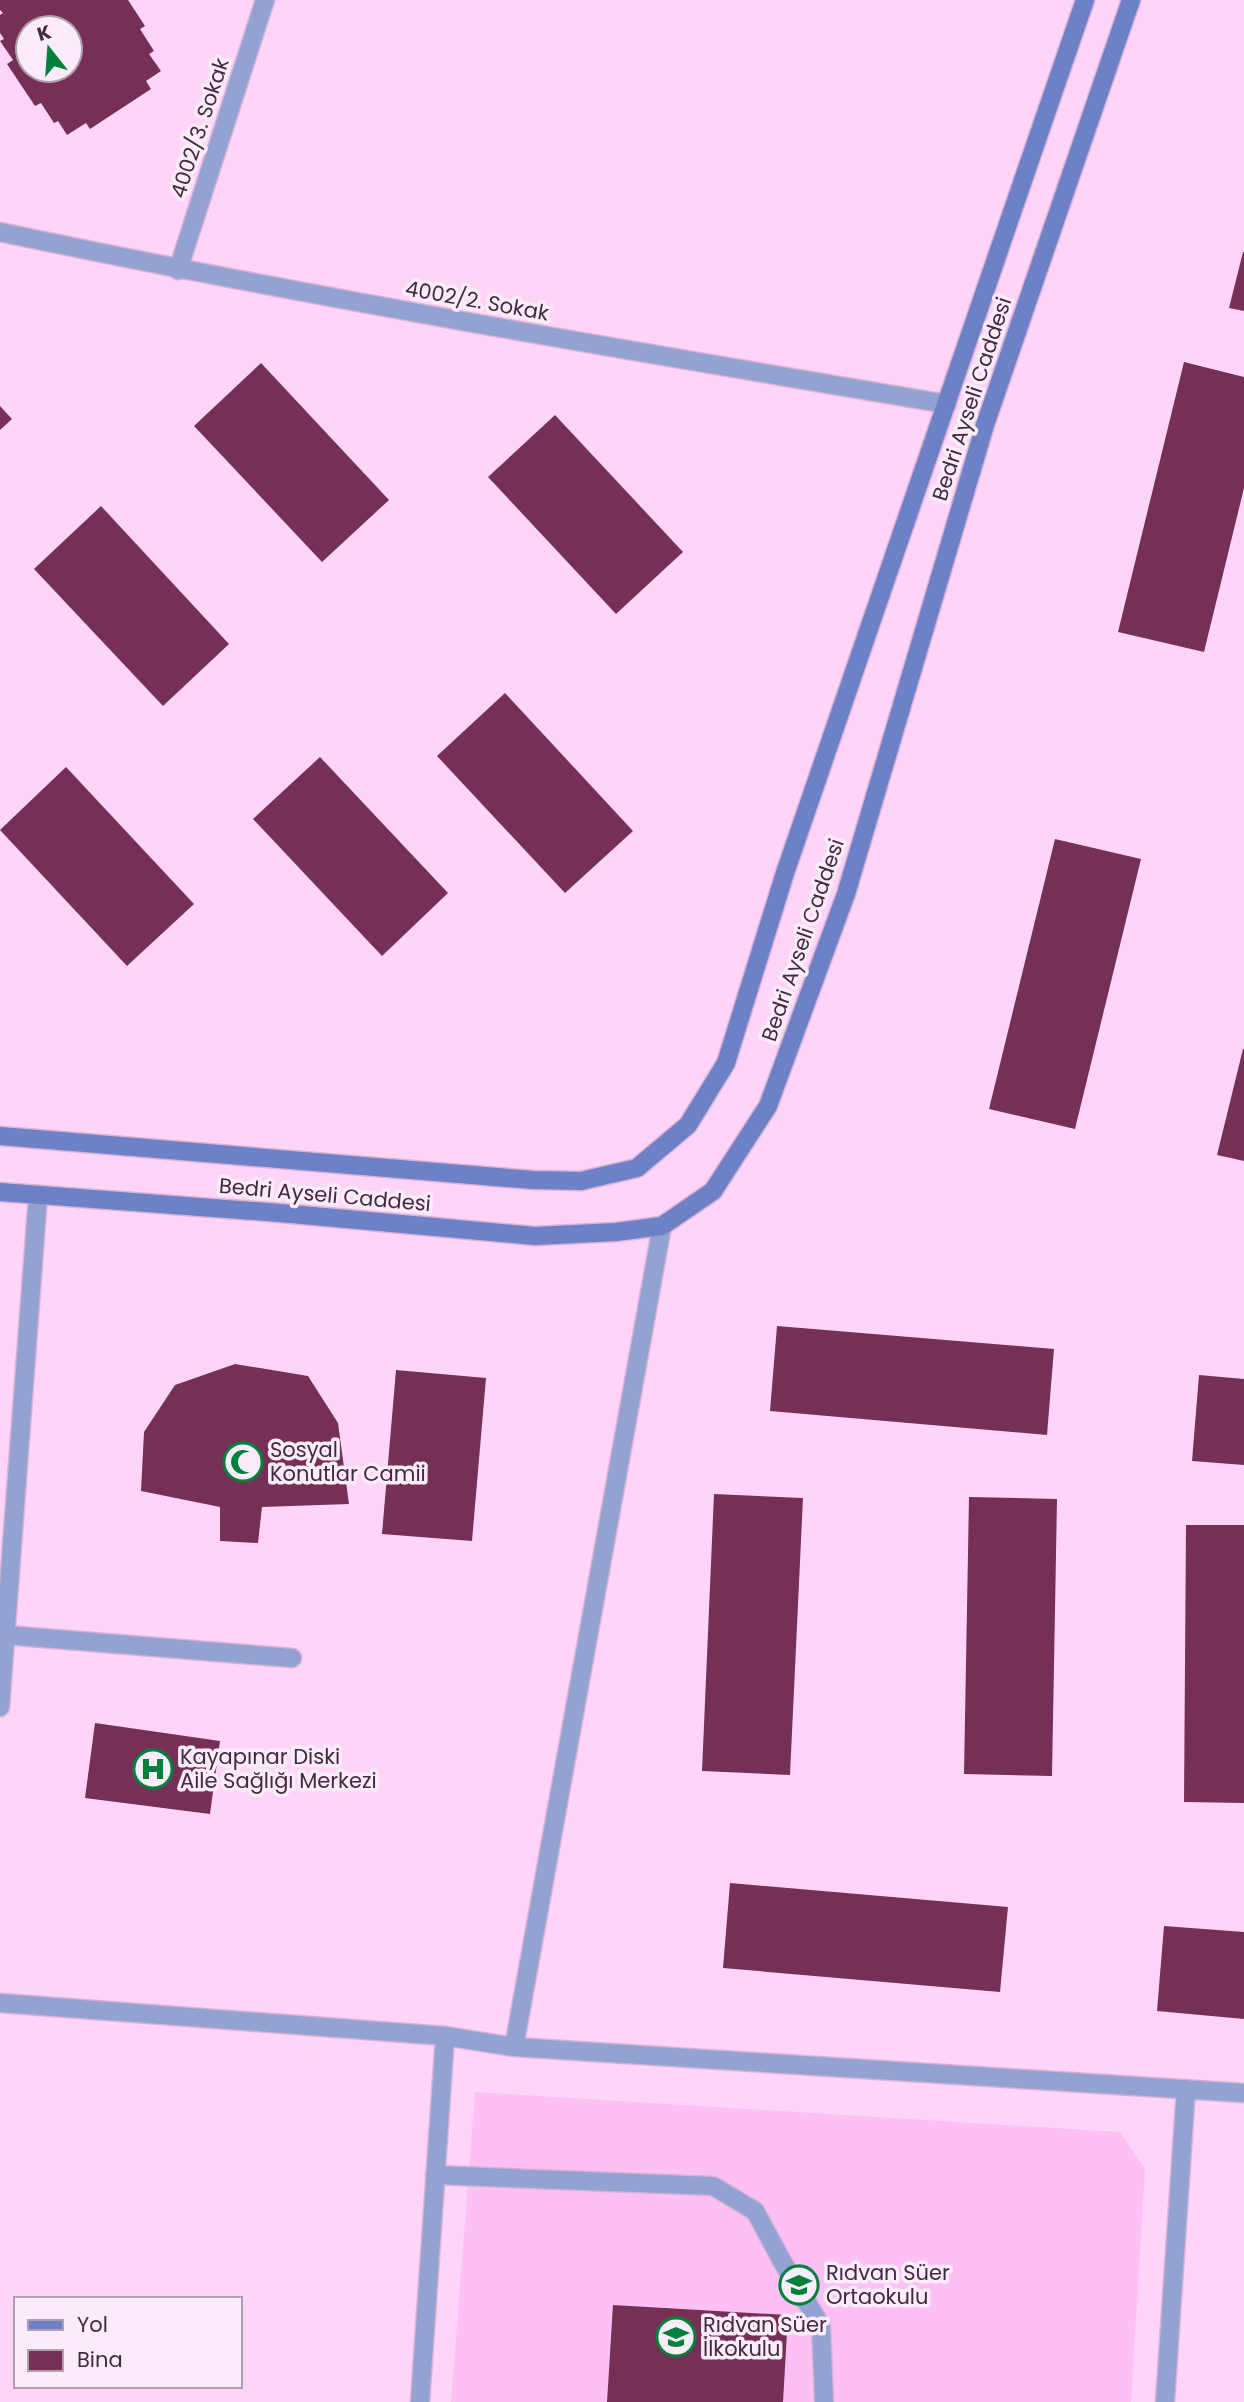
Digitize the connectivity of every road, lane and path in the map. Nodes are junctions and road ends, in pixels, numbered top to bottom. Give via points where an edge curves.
1 (265, 0) edge
2 (1085, 0) edge
3 (1131, 0) edge
4 (0, 232) edge
5 (178, 270) junction
6 (947, 404) junction
7 (0, 1136) edge
8 (0, 1192) edge
9 (38, 1195) junction
10 (662, 1226) junction
11 (5, 1635) junction
12 (292, 1658) dead end
13 (0, 1707) edge
14 (0, 2003) edge
15 (445, 2036) junction
16 (514, 2047) junction
17 (1186, 2089) junction
18 (1244, 2093) edge
19 (436, 2175) junction
20 (419, 2402) edge
21 (824, 2402) edge
22 (1165, 2402) edge

1 - 5 street, 4002/3. Sokak
2 - 6 main road, Bedri Ayseli Caddesi
3 - 10 main road, Bedri Ayseli Caddesi via 985,425 846,894 768,1106 713,1191
4 - 5 street, 4002/2. Sokak
5 - 6 street, 4002/2. Sokak
6 - 7 main road, Bedri Ayseli Caddesi via 790,860 726,1063 688,1125 637,1168 581,1181 533,1180
8 - 9 main road, Bedri Ayseli Caddesi
9 - 10 main road, Bedri Ayseli Caddesi via 535,1236
9 - 11 street
10 - 16 street
11 - 12 street
11 - 13 street
14 - 15 street
15 - 16 street
15 - 19 street
16 - 17 street
17 - 18 street
17 - 22 street
19 - 20 street
19 - 21 street via 713,2186 755,2211 821,2326

